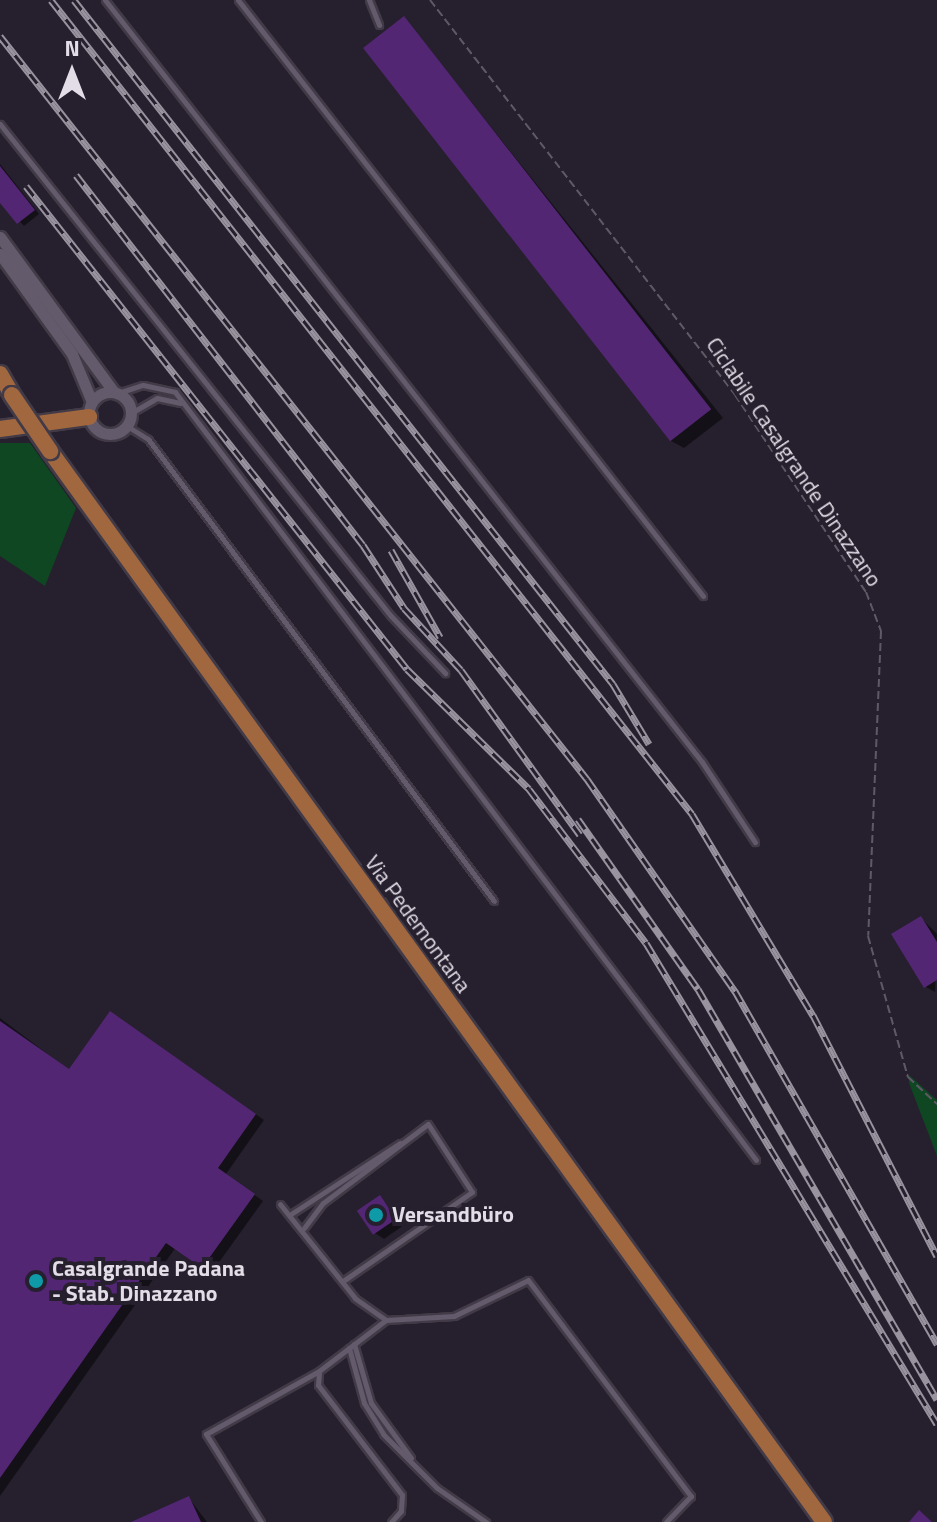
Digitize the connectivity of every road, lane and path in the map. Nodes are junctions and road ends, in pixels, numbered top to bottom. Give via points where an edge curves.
1 (105, 0) edge
2 (238, 0) edge
3 (369, 0) edge
4 (430, 0) edge
5 (379, 25) dead end
6 (0, 127) edge
7 (0, 237) edge
8 (0, 254) edge
9 (0, 377) edge
10 (116, 393) junction
11 (182, 404) junction
12 (90, 410) junction
13 (131, 413) junction
14 (127, 426) junction
15 (0, 429) edge
16 (703, 596) dead end
17 (445, 673) dead end
18 (755, 842) dead end
19 (494, 901) dead end
20 (937, 1104) edge
21 (401, 1143) junction
22 (756, 1160) dead end
23 (280, 1204) dead end
24 (291, 1214) junction
25 (303, 1229) junction
26 (343, 1281) junction
27 (386, 1320) junction
28 (351, 1346) junction
29 (319, 1371) junction
30 (799, 1494) junction
31 (261, 1522) edge
32 (391, 1522) edge
33 (486, 1522) edge
34 (666, 1522) edge
35 (811, 1522) edge
36 (824, 1522) edge

1 - 18 lane via 702,762
2 - 16 lane
3 - 5 lane
4 - 20 path, Ciclabile Casalgrande Dinazzano via 735,395 866,592 881,631 868,936 908,1077
6 - 17 lane via 391,616
7 - 10 street
8 - 12 street via 72,354
9 - 30 main road, Via Pedemontana, bridge
10 - 11 lane via 163,385
10 - 12 street
10 - 13 street
11 - 13 lane via 157,398
11 - 22 lane
12 - 14 street via 102,432
12 - 15 main road
13 - 14 street
14 - 19 lane via 148,439
21 - 24 lane
21 - 25 lane via 394,1155 323,1203
21 - 26 lane via 428,1124 472,1192
23 - 24 lane
24 - 25 lane
25 - 26 lane
26 - 27 lane
27 - 28 lane
27 - 34 lane via 454,1316 528,1280 691,1496
28 - 29 lane
28 - 33 lane via 371,1403 418,1469
29 - 31 lane via 206,1434
29 - 32 lane via 318,1385 402,1495 401,1511
30 - 35 main road
30 - 36 main road

